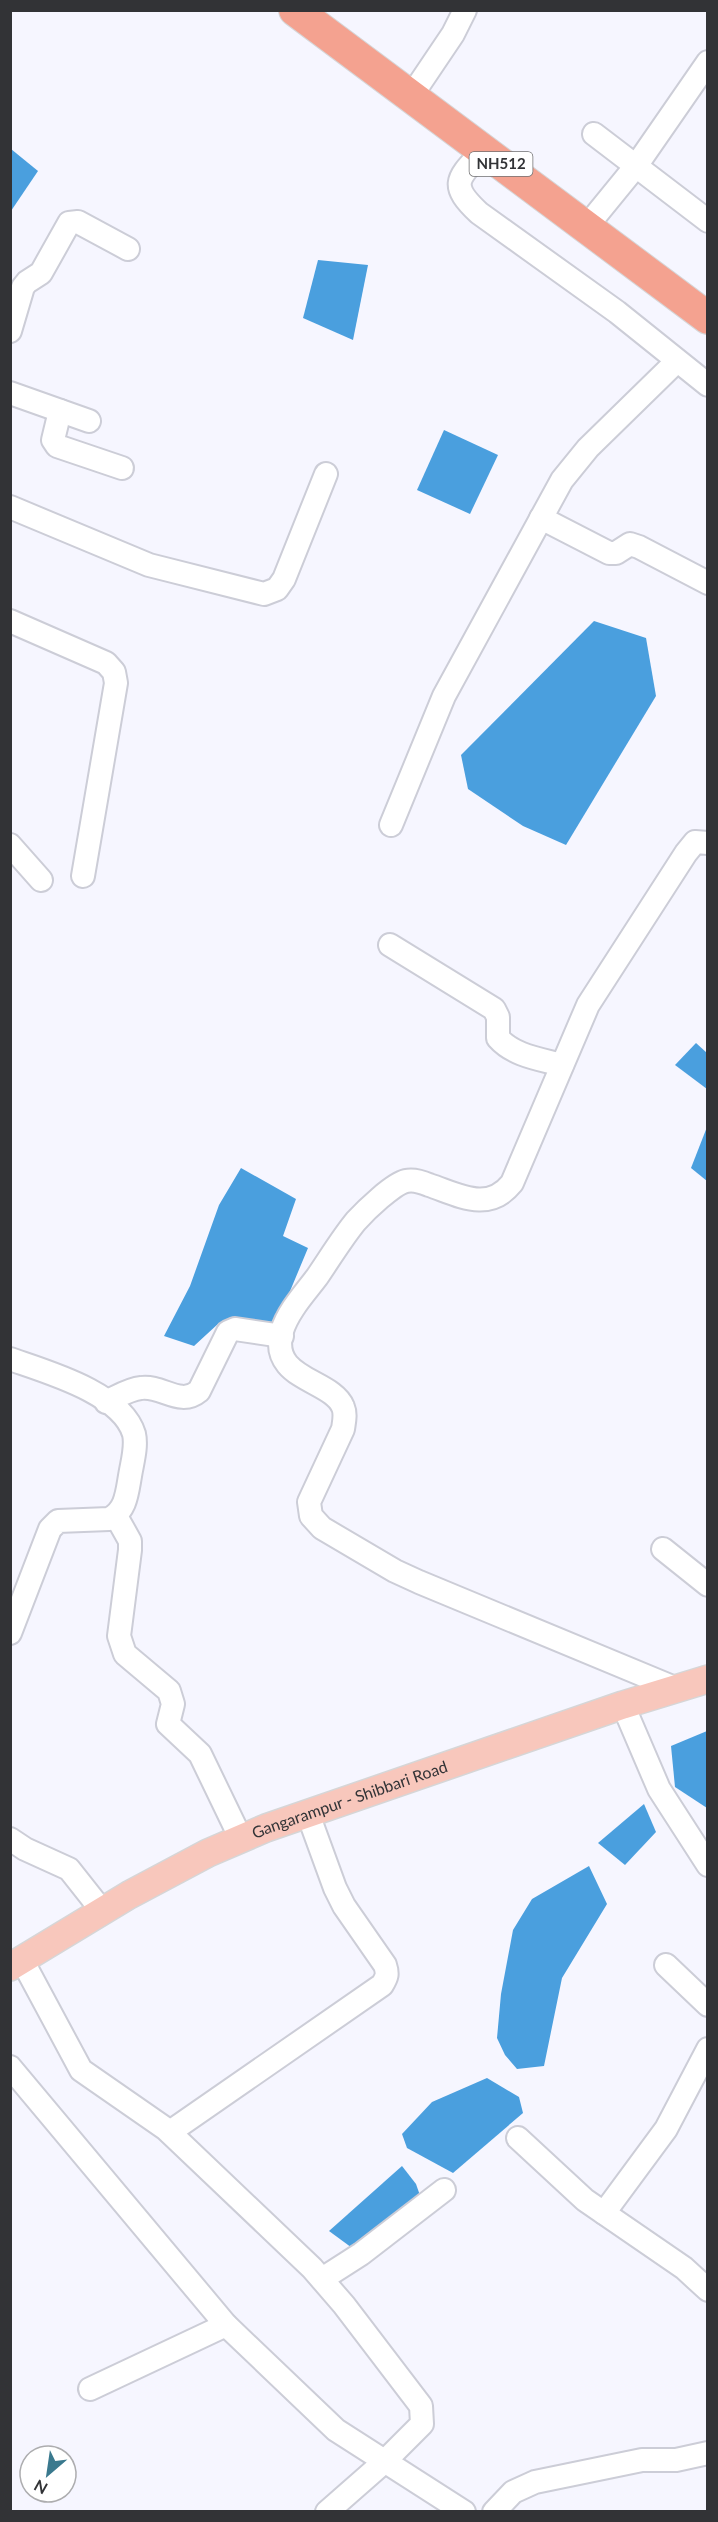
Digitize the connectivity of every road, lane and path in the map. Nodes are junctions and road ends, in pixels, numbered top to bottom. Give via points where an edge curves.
1 (295, 10) edge
2 (323, 10) edge
3 (465, 10) edge
4 (708, 62) edge
5 (420, 83) junction
6 (594, 134) dead end
7 (483, 151) junction
8 (636, 166) junction
9 (596, 215) junction
10 (708, 221) edge
11 (128, 249) dead end
12 (708, 298) edge
13 (708, 318) edge
14 (10, 332) edge
15 (676, 361) junction
16 (708, 384) edge
17 (10, 393) edge
18 (60, 411) junction
19 (88, 421) dead end
20 (122, 468) dead end
21 (326, 474) dead end
22 (10, 507) edge
23 (541, 518) junction
24 (708, 583) edge
25 (10, 621) edge
26 (391, 825) dead end
27 (708, 843) edge
28 (10, 845) edge
29 (83, 876) dead end
30 (41, 880) dead end
31 (390, 945) dead end
32 (562, 1065) junction
33 (282, 1336) junction
34 (10, 1359) edge
35 (106, 1402) junction
36 (116, 1516) junction
37 (663, 1550) dead end
38 (708, 1585) edge
39 (10, 1634) edge
40 (708, 1679) edge
41 (677, 1689) junction
42 (623, 1705) junction
43 (308, 1814) junction
44 (10, 1839) edge
45 (242, 1839) junction
46 (706, 1860) edge
47 (103, 1912) junction
48 (16, 1963) edge
49 (666, 1965) dead end
50 (708, 2005) edge
51 (708, 2049) edge
52 (10, 2067) edge
53 (170, 2132) junction
54 (518, 2138) dead end
55 (444, 2190) dead end
56 (604, 2213) junction
57 (322, 2279) junction
58 (708, 2290) edge
59 (226, 2325) junction
60 (90, 2389) dead end
61 (708, 2452) edge
62 (384, 2462) junction
63 (327, 2511) edge
64 (464, 2511) edge
65 (494, 2511) edge

1 - 7 highway, NH512
2 - 5 highway, NH512
3 - 5 street
4 - 8 street
5 - 9 highway, NH512
6 - 8 street
7 - 13 highway, NH512
7 - 15 street via 462,174 459,185 463,198 617,312
8 - 9 street
8 - 10 street
9 - 12 highway, NH512
11 - 14 street via 78,222 69,223 39,275 25,284
15 - 16 street
15 - 23 street via 574,464
17 - 18 street
18 - 19 street
18 - 20 street via 53,440 57,446
21 - 22 street via 284,579 276,589 264,594 149,565
23 - 24 street via 609,554 630,544
23 - 26 street via 444,696
25 - 29 street via 94,656 114,672 116,683
27 - 32 street via 695,842 686,853 588,1005
28 - 30 street
31 - 32 street via 494,1009 498,1038 506,1046
32 - 33 street via 512,1183 504,1193 477,1201 420,1182 406,1181 393,1189 355,1223 287,1320
33 - 35 street via 235,1329 228,1332 193,1396 175,1396 148,1387
33 - 41 street via 284,1358 291,1368 343,1405 343,1429 309,1502 311,1516 322,1528 403,1574
34 - 35 street via 82,1385
35 - 36 street via 130,1424 135,1437 126,1499
36 - 39 street via 68,1519 58,1521 50,1529
36 - 45 street via 130,1541 121,1648 169,1691 173,1704 168,1724 200,1754
37 - 38 street
40 - 41 main road, Gangarampur - Shibbari Road
41 - 42 main road, Gangarampur - Shibbari Road
42 - 43 main road, Gangarampur - Shibbari Road
42 - 46 street via 659,1789
43 - 45 main road, Gangarampur - Shibbari Road
43 - 53 street via 335,1888 385,1965 387,1978
44 - 47 street via 69,1869
45 - 47 main road, Gangarampur - Shibbari Road via 208,1853
47 - 48 main road, Gangarampur - Shibbari Road
48 - 53 street via 81,2070
49 - 50 street
51 - 56 street via 666,2129
52 - 59 street
53 - 57 street
54 - 56 street via 569,2187
55 - 57 street
56 - 58 street via 684,2268
57 - 62 street via 421,2406 422,2424
59 - 60 street
59 - 62 street via 315,2412
61 - 65 street via 676,2460 642,2460 535,2482 513,2492
62 - 63 street
62 - 64 street

